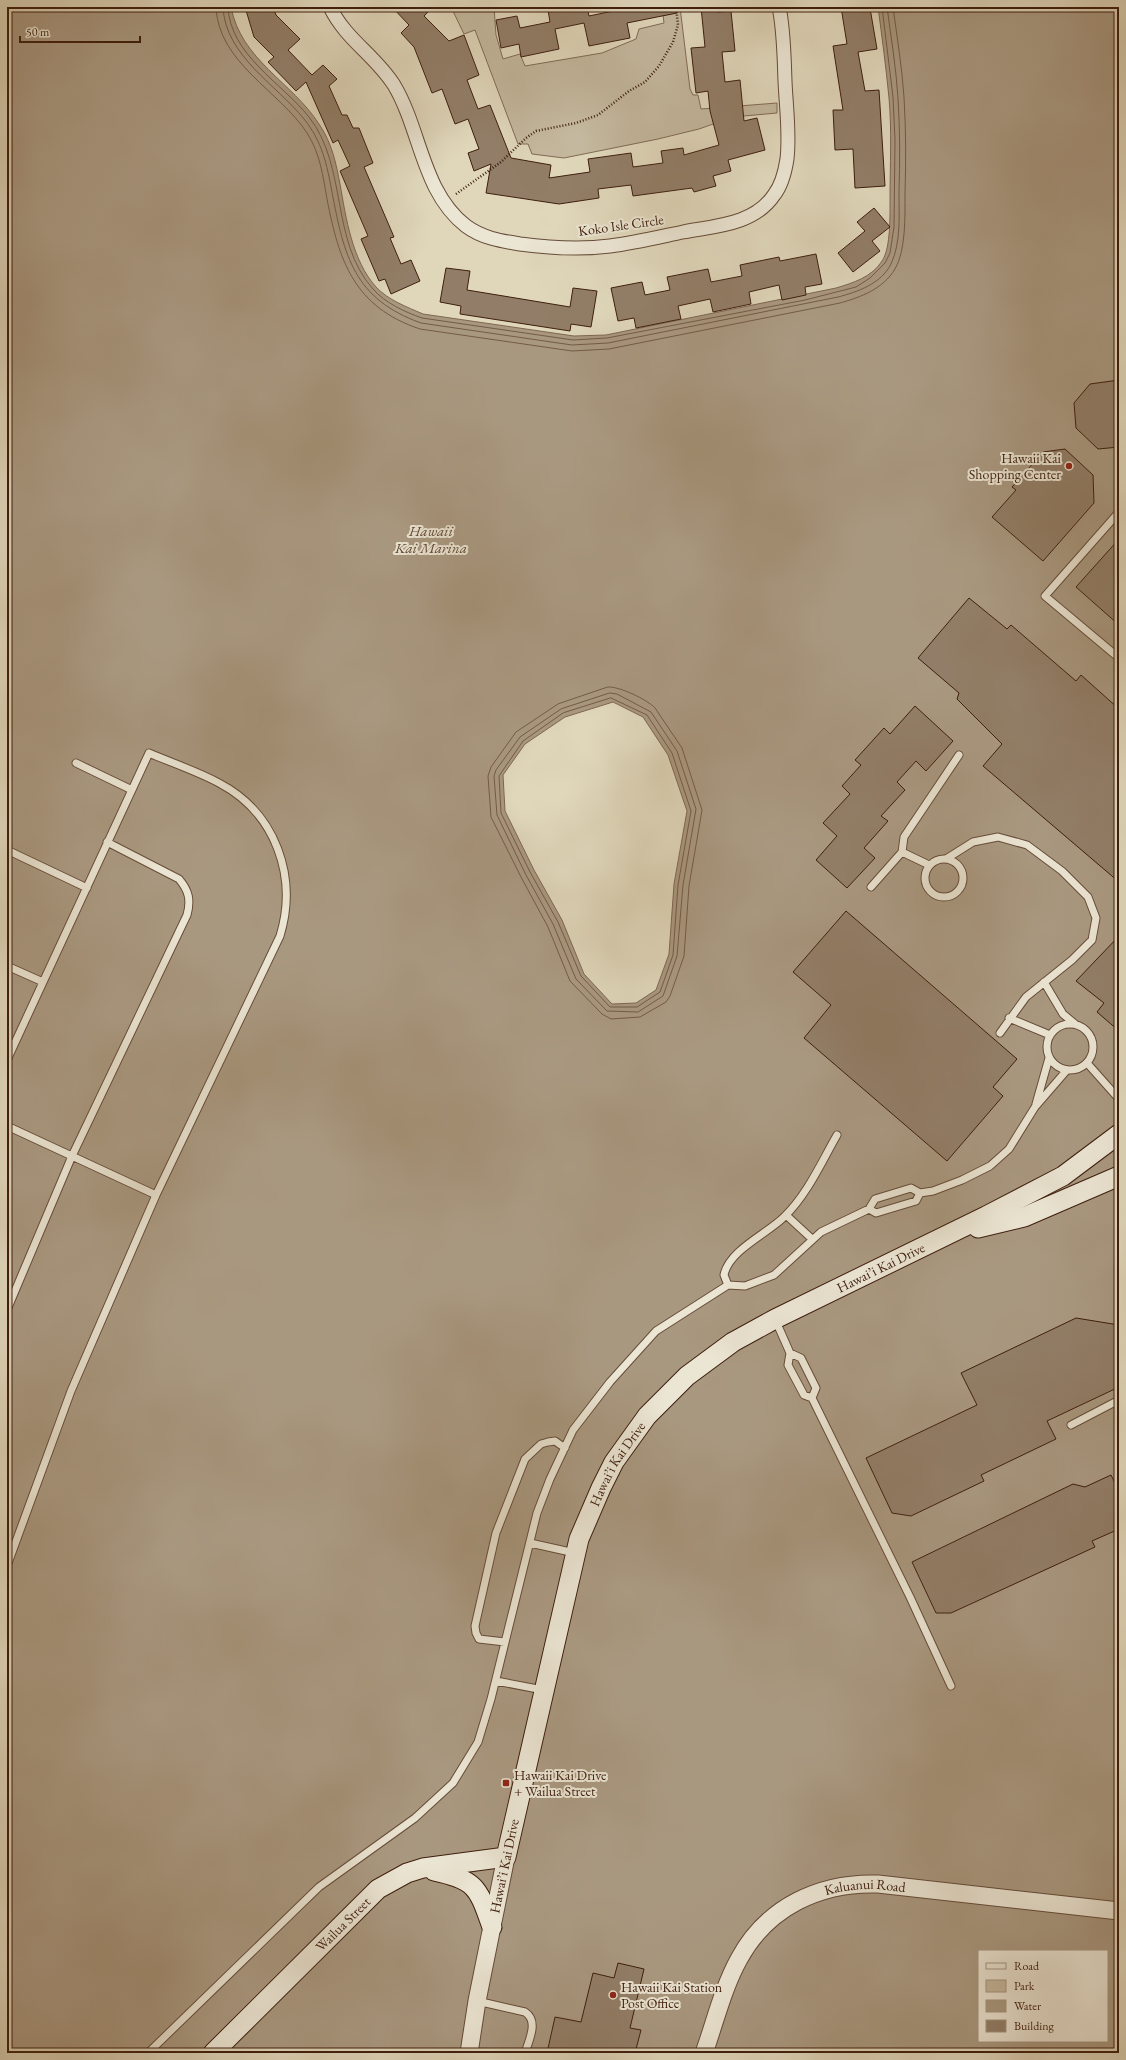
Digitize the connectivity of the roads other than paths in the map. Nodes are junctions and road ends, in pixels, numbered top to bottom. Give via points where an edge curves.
1 (330, 7) edge
2 (779, 7) edge
3 (1119, 512) edge
4 (1119, 658) edge
5 (959, 755) dead end
6 (76, 763) dead end
7 (132, 790) junction
8 (107, 842) junction
9 (7, 850) edge
10 (902, 852) junction
11 (946, 859) junction
12 (929, 865) junction
13 (871, 887) dead end
14 (87, 888) junction
15 (7, 966) edge
16 (43, 982) junction
17 (1044, 982) junction
18 (1009, 1018) junction
19 (1075, 1024) junction
20 (1000, 1033) dead end
21 (1050, 1035) junction
22 (1049, 1058) junction
23 (7, 1060) edge
24 (1087, 1063) junction
25 (1067, 1070) junction
26 (1119, 1099) edge
27 (1035, 1107) junction
28 (7, 1126) edge
29 (1119, 1134) edge
30 (837, 1135) dead end
31 (72, 1156) junction
32 (1119, 1176) edge
33 (920, 1193) junction
34 (156, 1195) junction
35 (869, 1209) junction
36 (786, 1215) junction
37 (941, 1237) junction
38 (812, 1239) junction
39 (728, 1285) junction
40 (7, 1310) edge
41 (775, 1319) junction
42 (790, 1354) junction
43 (812, 1398) junction
44 (1119, 1400) edge
45 (1071, 1425) dead end
46 (565, 1448) junction
47 (530, 1543) junction
48 (576, 1553) junction
49 (7, 1566) edge
50 (505, 1642) junction
51 (496, 1681) junction
52 (950, 1686) dead end
53 (544, 1690) junction
54 (506, 1857) junction
55 (423, 1868) junction
56 (1119, 1911) edge
57 (492, 1927) junction
58 (477, 2001) junction
59 (148, 2053) edge
60 (213, 2053) edge
61 (469, 2053) edge
62 (525, 2053) edge
63 (704, 2053) edge

1 - 2 street, Koko Isle Circle via 348,36 373,59 394,85 433,182 446,206 466,227 489,238 564,249 610,246 734,222 759,211 772,198 780,186 787,156
3 - 4 lane via 1045,596
5 - 10 lane via 904,837
6 - 7 lane
7 - 8 lane
7 - 34 lane via 149,753 228,788 253,808 269,829 280,853 287,884 286,916 276,946
8 - 14 lane
8 - 31 lane via 179,879 185,886 190,904
9 - 14 lane
10 - 12 lane
10 - 13 lane
11 - 12 lane
11 - 12 lane via 957,864 962,876 960,888 950,896 938,896 928,888 924,877
11 - 17 lane via 973,842 998,837 1027,845 1062,872 1088,897 1096,918 1092,940
14 - 16 lane
15 - 16 lane
16 - 23 lane
17 - 18 lane via 1026,997
17 - 19 lane via 1063,1014
18 - 20 lane
18 - 21 lane
19 - 21 lane via 1059,1026
19 - 24 lane via 1083,1028 1092,1040 1093,1048
21 - 22 lane via 1047,1044
22 - 25 lane via 1060,1068
22 - 27 lane
24 - 25 lane via 1074,1070
24 - 26 lane
25 - 27 lane
27 - 33 lane via 1009,1149 990,1166 962,1180
28 - 31 lane
29 - 37 main road, Hawai’i Kai Drive via 1063,1176
30 - 36 lane via 797,1204
31 - 34 lane
31 - 40 lane
32 - 37 main road via 1024,1217
33 - 35 lane via 912,1202 876,1213
33 - 35 lane via 911,1188 896,1192 875,1199
34 - 49 lane via 71,1391
35 - 38 lane via 821,1232
36 - 38 lane
36 - 39 lane via 730,1261 724,1275
37 - 41 main road, Hawai’i Kai Drive
38 - 39 lane via 774,1275 745,1286
39 - 46 lane via 656,1331 610,1382 578,1424
41 - 42 lane
41 - 48 main road, Hawai’i Kai Drive via 709,1358 666,1395 647,1416 626,1445 601,1488 589,1513
42 - 43 lane via 788,1365 804,1395
42 - 43 lane via 801,1358 816,1388
43 - 52 lane via 910,1597
44 - 45 lane
46 - 47 lane via 537,1513
46 - 50 lane via 555,1441 548,1442 541,1444 525,1459 496,1534 475,1626 479,1639
47 - 48 lane
47 - 50 lane
48 - 53 main road, Hawai’i Kai Drive
50 - 51 lane
51 - 53 lane
51 - 59 lane via 478,1742 453,1783 415,1818 319,1887
53 - 54 main road, Hawai’i Kai Drive
54 - 55 main road, Wailua Street
54 - 57 street, Hawai’i Kai Drive
55 - 57 main road via 451,1874 474,1885
55 - 60 main road, Wailua Street via 407,1873 378,1889
56 - 63 street, Kaluanui Road via 878,1884 844,1885 811,1893 796,1900 768,1920 746,1946 731,1976
57 - 58 street, Hawai’i Kai Drive
58 - 61 street, Hawai’i Kai Drive
58 - 62 lane via 530,2014 533,2025

